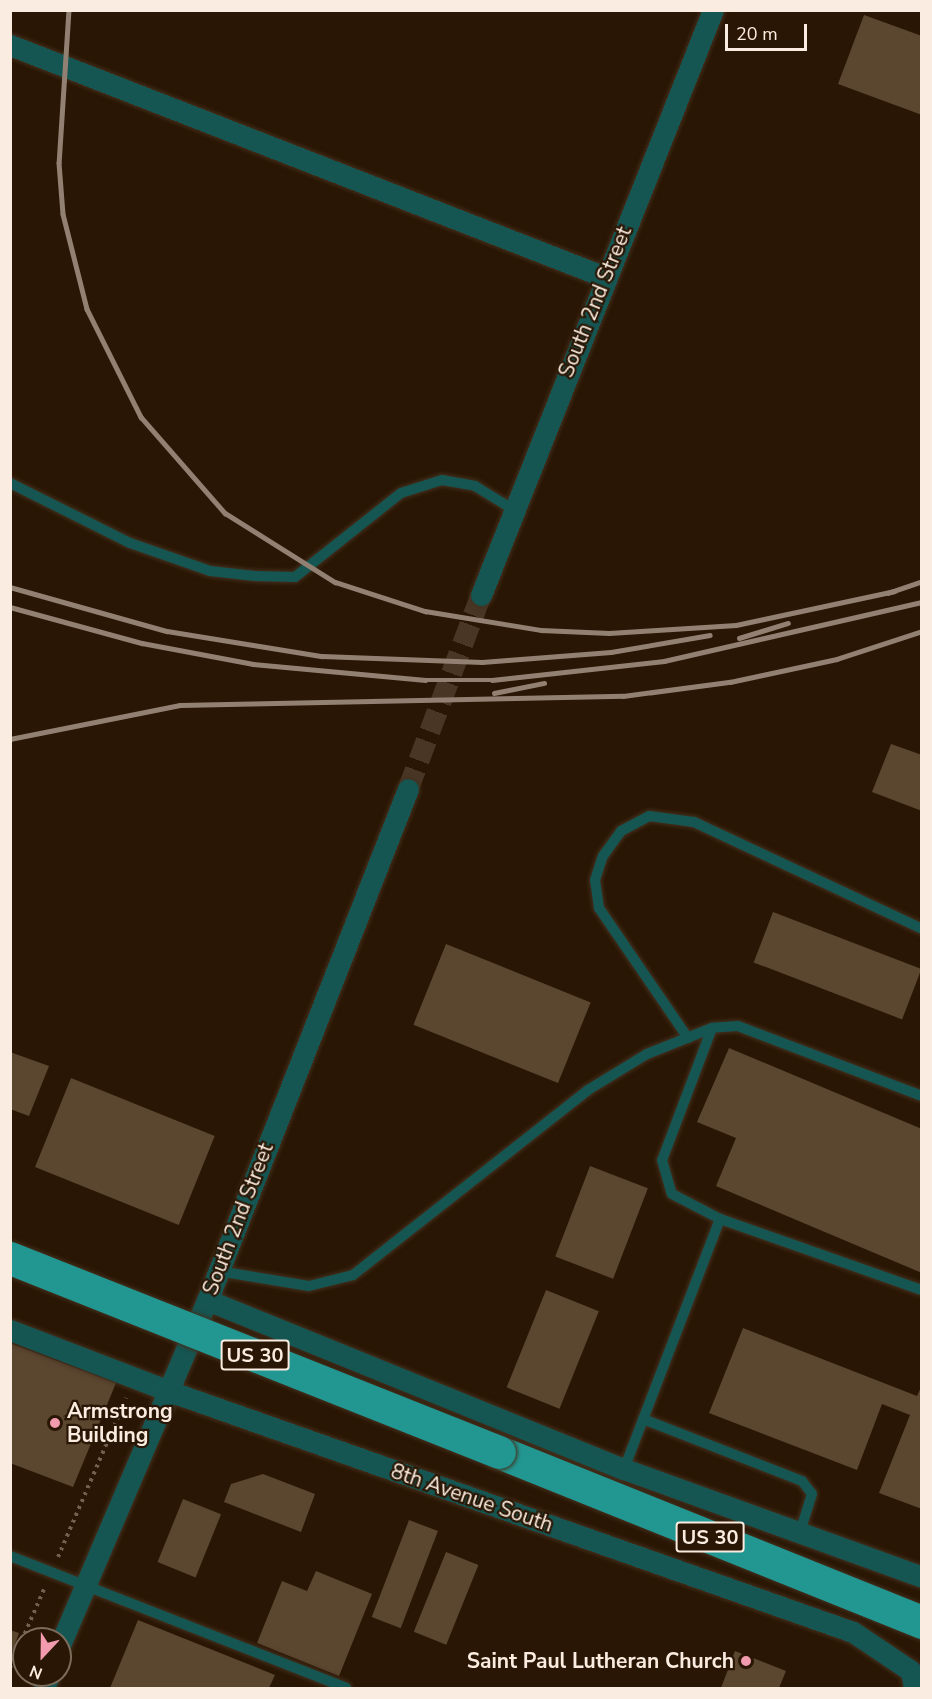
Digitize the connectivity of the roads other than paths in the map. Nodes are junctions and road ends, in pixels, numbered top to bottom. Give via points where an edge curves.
1 (713, 10) edge
2 (10, 45) edge
3 (605, 277) junction
4 (10, 483) edge
5 (514, 510) junction
6 (481, 595) tunnel mouth
7 (408, 789) tunnel mouth
8 (921, 929) edge
9 (712, 1028) junction
10 (688, 1038) junction
11 (921, 1096) edge
12 (720, 1220) junction
13 (10, 1258) edge
14 (218, 1271) junction
15 (921, 1290) edge
16 (207, 1300) junction
17 (10, 1330) edge
18 (166, 1390) junction
19 (643, 1419) junction
20 (624, 1469) junction
21 (799, 1535) junction
22 (10, 1556) edge
23 (921, 1577) edge
24 (83, 1584) junction
25 (921, 1622) edge
26 (67, 1627) edge
27 (346, 1689) edge
28 (914, 1689) edge

1 - 3 street, South 2nd Street
2 - 3 street
3 - 5 street, South 2nd Street
4 - 5 lane via 130,543 210,571 255,576 295,577 401,493 442,480 475,486
5 - 6 street, South 2nd Street
7 - 14 street, South 2nd Street
8 - 10 lane via 694,822 649,816 621,831 603,856 595,880 599,908
9 - 10 lane
9 - 11 lane via 738,1026
9 - 12 lane via 662,1160 672,1194
10 - 14 lane via 647,1054 588,1090 354,1275 309,1286
12 - 15 lane
12 - 19 lane
13 - 25 highway, US 30, bridge
14 - 16 street, South 2nd Street
16 - 18 street, South 2nd Street
16 - 20 street
17 - 18 street, 8th Avenue South
18 - 24 street, South 2nd Street
18 - 28 street, 8th Avenue South via 853,1632 911,1671
19 - 20 lane
19 - 21 lane via 802,1481 812,1494
20 - 21 street
21 - 23 street
22 - 24 lane
24 - 26 street, South 2nd Street
24 - 27 lane

